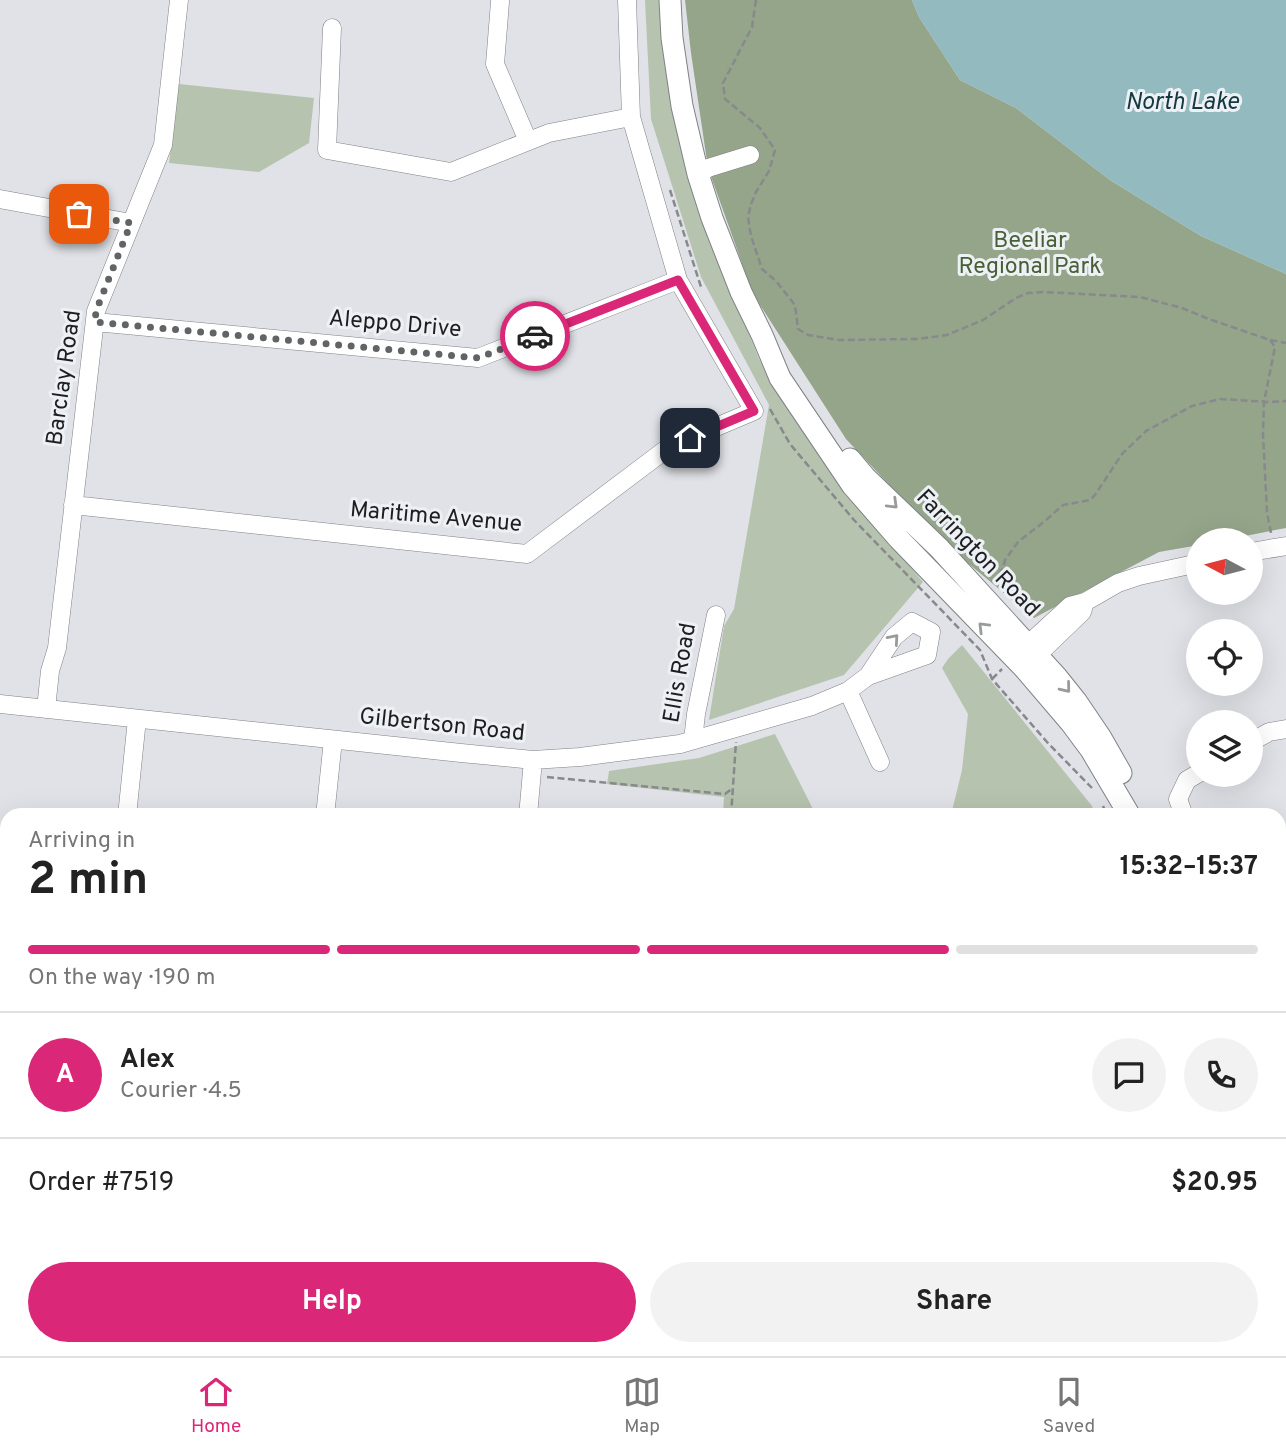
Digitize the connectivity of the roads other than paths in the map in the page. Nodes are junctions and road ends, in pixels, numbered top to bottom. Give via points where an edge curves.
1 (180, 0) edge
2 (627, 0) edge
3 (670, 0) edge
4 (500, 2) edge
5 (332, 28) dead end
6 (631, 117) junction
7 (528, 141) junction
8 (750, 155) dead end
9 (698, 174) junction
10 (0, 199) edge
11 (131, 223) junction
12 (678, 280) junction
13 (95, 322) junction
14 (762, 335) junction
15 (73, 505) junction
16 (1186, 566) edge
17 (716, 615) dead end
18 (1026, 656) junction
19 (868, 676) dead end
20 (848, 691) junction
21 (0, 704) edge
22 (52, 710) junction
23 (137, 719) junction
24 (1286, 729) edge
25 (1263, 735) edge
26 (333, 740) junction
27 (693, 740) junction
28 (533, 760) junction
29 (880, 762) dead end
30 (1186, 782) edge
31 (128, 808) edge
32 (327, 808) edge
33 (529, 808) edge
34 (1125, 808) edge
35 (1140, 808) edge
36 (1181, 808) edge

1 - 11 street, Barclay Road via 163,145
2 - 6 street
3 - 9 main road, Farrington Road via 682,106
4 - 7 street via 495,64
5 - 7 street via 327,150 451,172
6 - 7 street
6 - 12 street
8 - 9 street
9 - 14 main road, Farrington Road via 741,292
10 - 11 street
11 - 13 street, Barclay Road
12 - 13 street, Aleppo Drive via 478,358
12 - 15 street, Maritime Avenue via 754,411 669,447 527,554
13 - 15 street, Barclay Road
14 -> 18 main road, Farrington Road via 832,438 980,592
18 -> 14 main road, Farrington Road via 959,615 852,485 780,378
15 - 22 street, Barclay Road via 57,648 62,670
16 - 18 street via 1118,583 1070,606
17 - 27 street, Ellis Road
18 - 34 main road, Farrington Road
18 -> 35 main road, Farrington Road via 1076,701
19 - 20 street, Gilbertson Road
20 - 27 street, Gilbertson Road
20 - 29 street
21 - 22 street, Gilbertson Road
22 - 23 street, Gilbertson Road
23 - 26 street, Gilbertson Road
23 - 31 street
24 - 25 street
26 - 28 street, Gilbertson Road
26 - 32 street
27 - 28 street, Gilbertson Road
28 - 33 street
30 - 36 street via 1178,799

